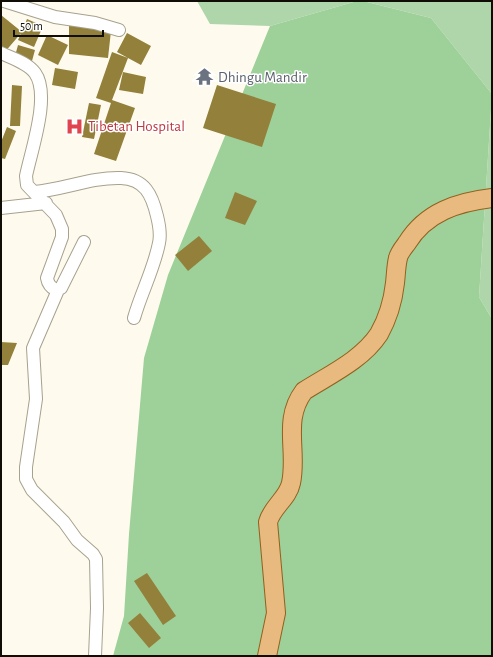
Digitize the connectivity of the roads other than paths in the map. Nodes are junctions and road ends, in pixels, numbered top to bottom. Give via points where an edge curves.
1 (4, 1) edge
2 (119, 30) dead end
3 (1, 53) edge
4 (34, 192) junction
5 (492, 198) edge
6 (46, 203) junction
7 (1, 208) edge
8 (84, 242) dead end
9 (58, 290) junction
10 (134, 318) dead end
11 (96, 656) edge
12 (267, 656) edge

1 - 2 street via 49,15
3 - 4 street via 35,72 41,85 41,101 26,176 28,185
4 - 6 street
4 - 10 street via 120,178 132,179 148,190 155,207 160,241
5 - 12 main road via 468,200 446,208 431,216 413,233 398,258 394,296 389,314 378,335 360,355 304,391 298,399 293,410 291,430 291,484 271,512 268,522 276,613
6 - 7 street
6 - 9 street via 56,215 62,229 62,237 47,278 48,284
8 - 9 street
9 - 11 street via 33,348 36,399 26,479 32,490 96,559

